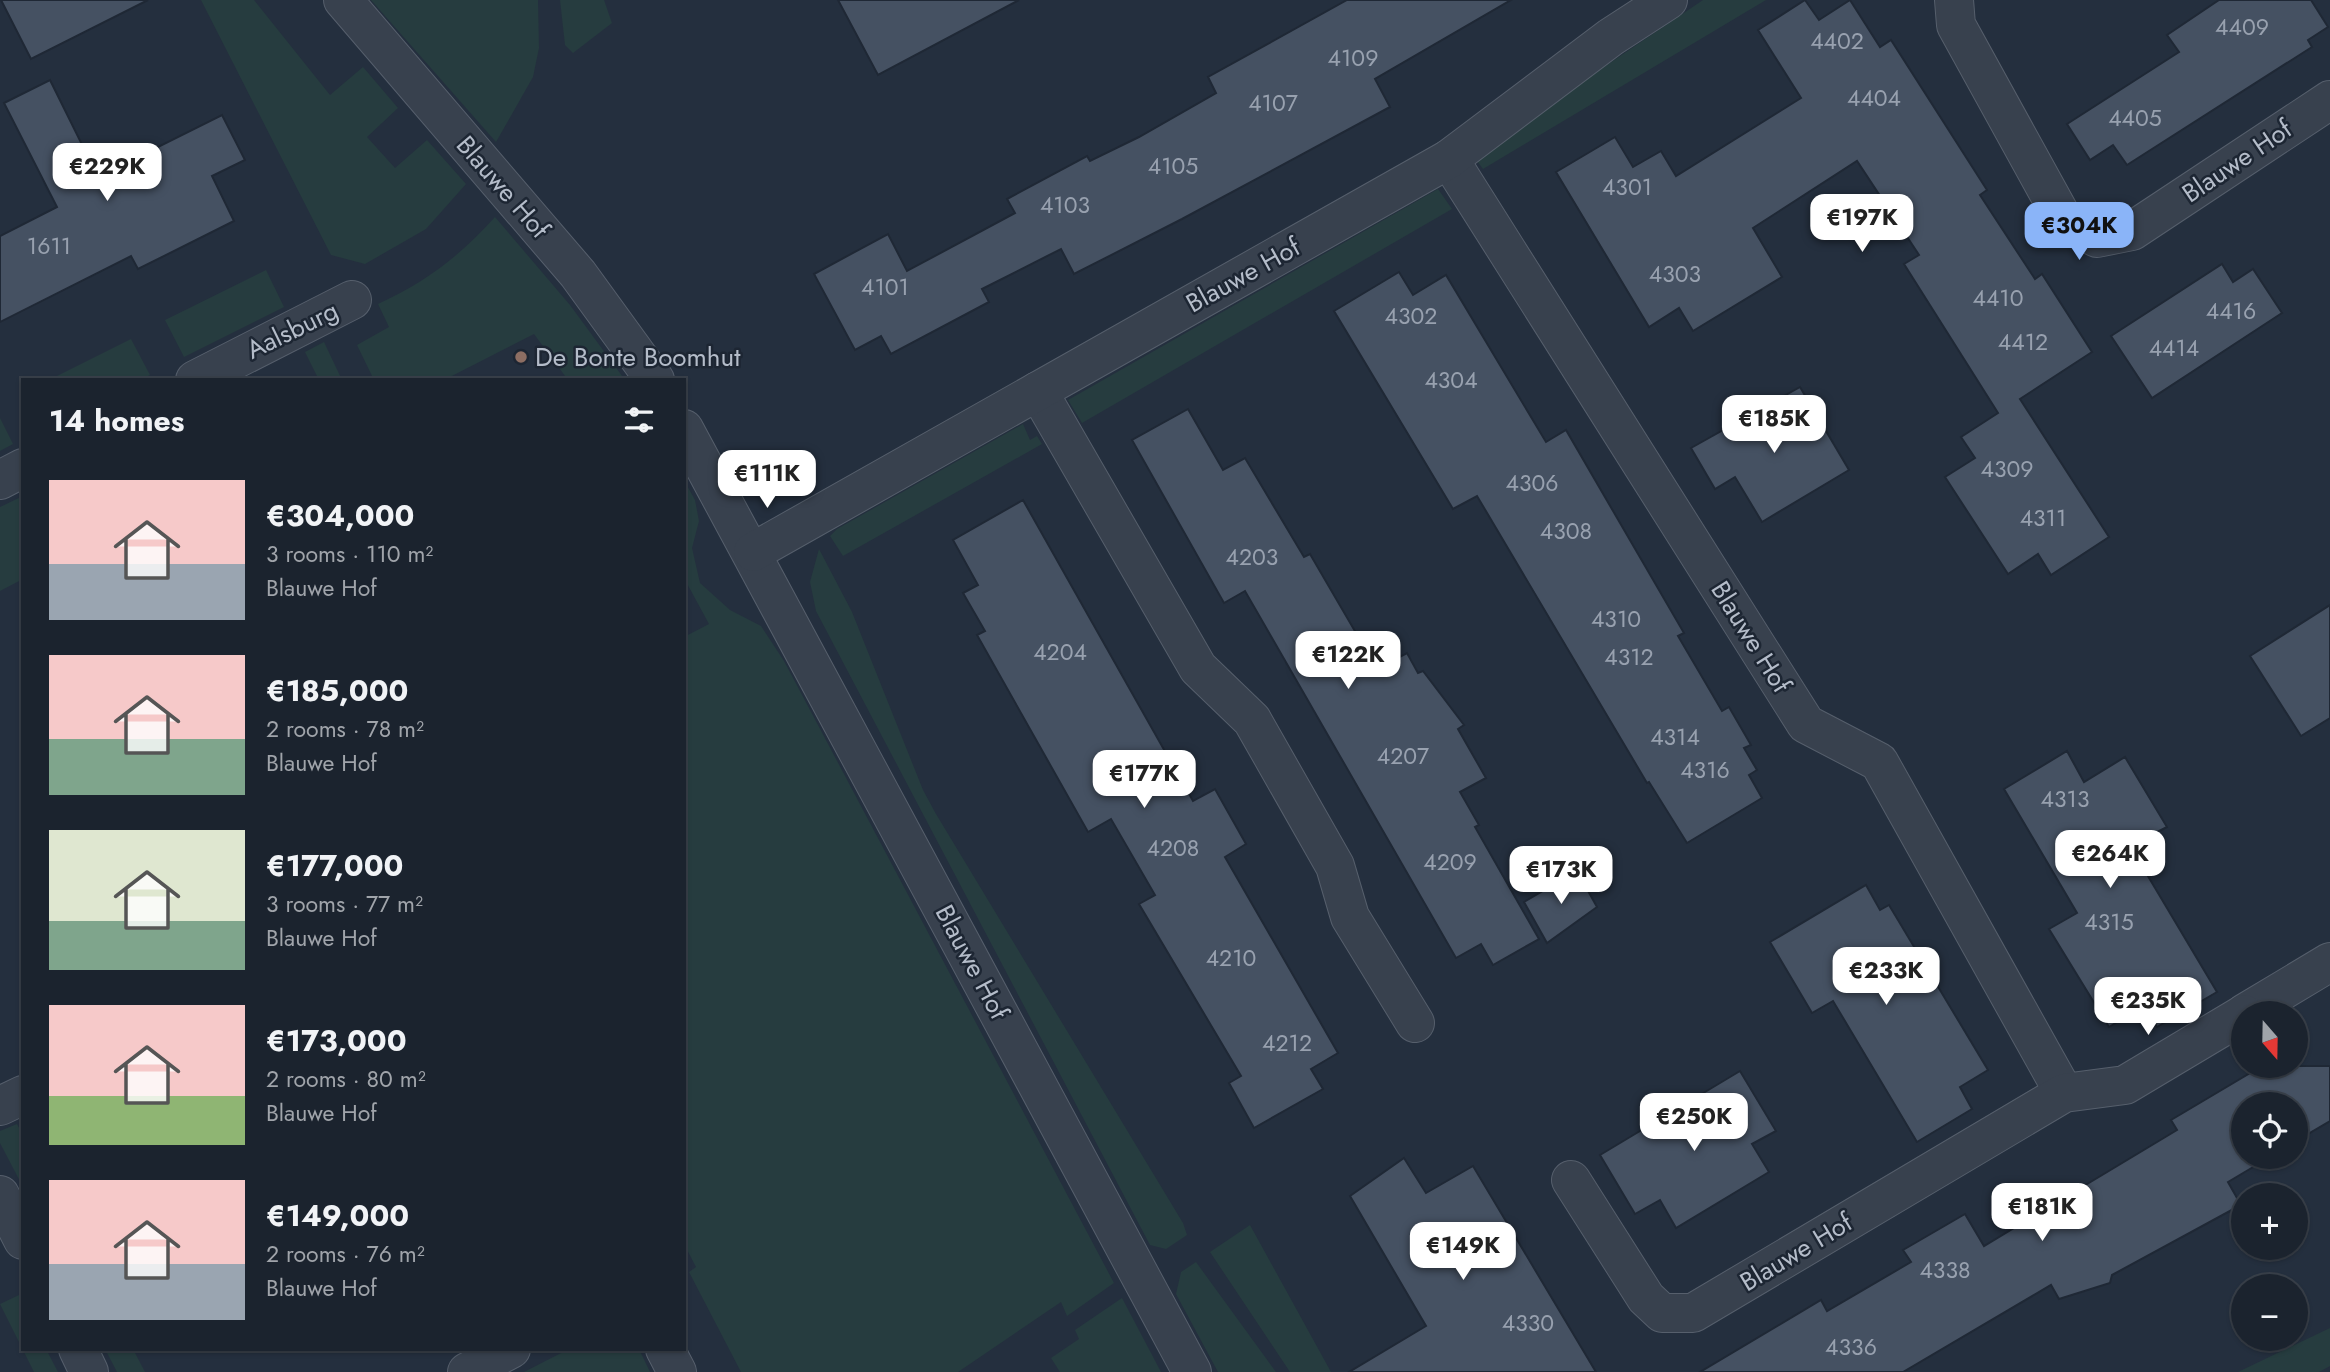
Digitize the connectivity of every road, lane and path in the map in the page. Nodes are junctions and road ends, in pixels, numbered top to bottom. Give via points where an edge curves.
1 (343, 0) edge
2 (1668, 0) edge
3 (1954, 0) edge
4 (2330, 100) edge
5 (1449, 159) junction
6 (352, 300) dead end
7 (199, 378) edge
8 (654, 378) edge
9 (1038, 391) junction
10 (686, 433) edge
11 (21, 469) edge
12 (0, 480) edge
13 (753, 552) junction
14 (2330, 962) edge
15 (2266, 1001) edge
16 (2231, 1022) edge
17 (1415, 1023) dead end
18 (2064, 1093) junction
19 (21, 1096) edge
20 (0, 1106) edge
21 (1571, 1180) dead end
22 (0, 1195) edge
23 (21, 1236) edge
24 (79, 1351) edge
25 (507, 1351) edge
26 (666, 1351) edge
27 (89, 1372) edge
28 (467, 1372) edge
29 (677, 1372) edge
30 (1192, 1372) edge

1 - 8 street, Blauwe Hof via 578,274
2 - 5 street, Blauwe Hof via 1611,37
3 - 4 street, Blauwe Hof via 1956,25 2064,221 2096,238 2132,231
5 - 9 street, Blauwe Hof
5 - 18 street, Blauwe Hof via 1806,723 1879,762
6 - 7 street, Aalsburg
9 - 13 street, Blauwe Hof
9 - 17 street via 1198,668 1252,720 1335,866 1350,917
10 - 13 street, Blauwe Hof
11 - 12 street
13 - 30 street, Blauwe Hof
14 - 15 street, Blauwe Hof
16 - 18 street, Blauwe Hof via 2126,1085
18 - 21 street, Blauwe Hof via 1693,1313 1662,1313 1646,1298
19 - 20 street
22 - 23 street
24 - 27 street
25 - 28 street
26 - 29 street

